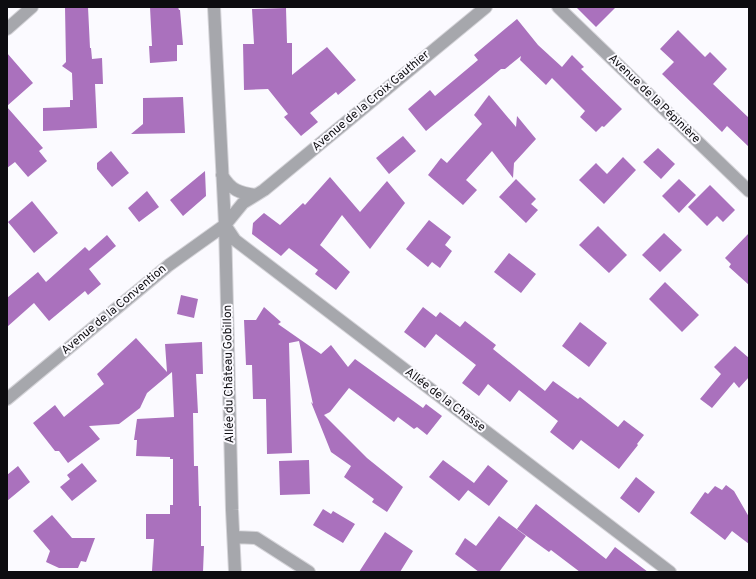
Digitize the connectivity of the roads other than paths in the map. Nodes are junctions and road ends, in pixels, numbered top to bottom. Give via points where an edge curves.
1 (32, 7) edge
2 (214, 7) edge
3 (486, 7) edge
4 (558, 7) edge
5 (7, 29) edge
6 (222, 176) junction
7 (749, 191) edge
8 (256, 195) junction
9 (224, 225) junction
10 (7, 399) edge
11 (234, 537) junction
12 (235, 572) edge
13 (309, 572) edge
14 (670, 572) edge

1 - 5 street
2 - 6 street, Allée du Château Gobillon
3 - 8 street, Avenue de la Croix Gauthier
4 - 7 street, Avenue de la Pépinière
6 - 8 street via 234,189 243,194
6 - 9 street, Allée du Château Gobillon
8 - 9 street, Avenue de la Croix Gauthier via 243,203
9 - 10 street, Avenue de la Convention via 169,265
9 - 11 street, Allée du Château Gobillon
9 - 14 street, Allée de la Chasse via 235,240
11 - 12 street, Allée du Château Gobillon
11 - 13 street via 256,538

